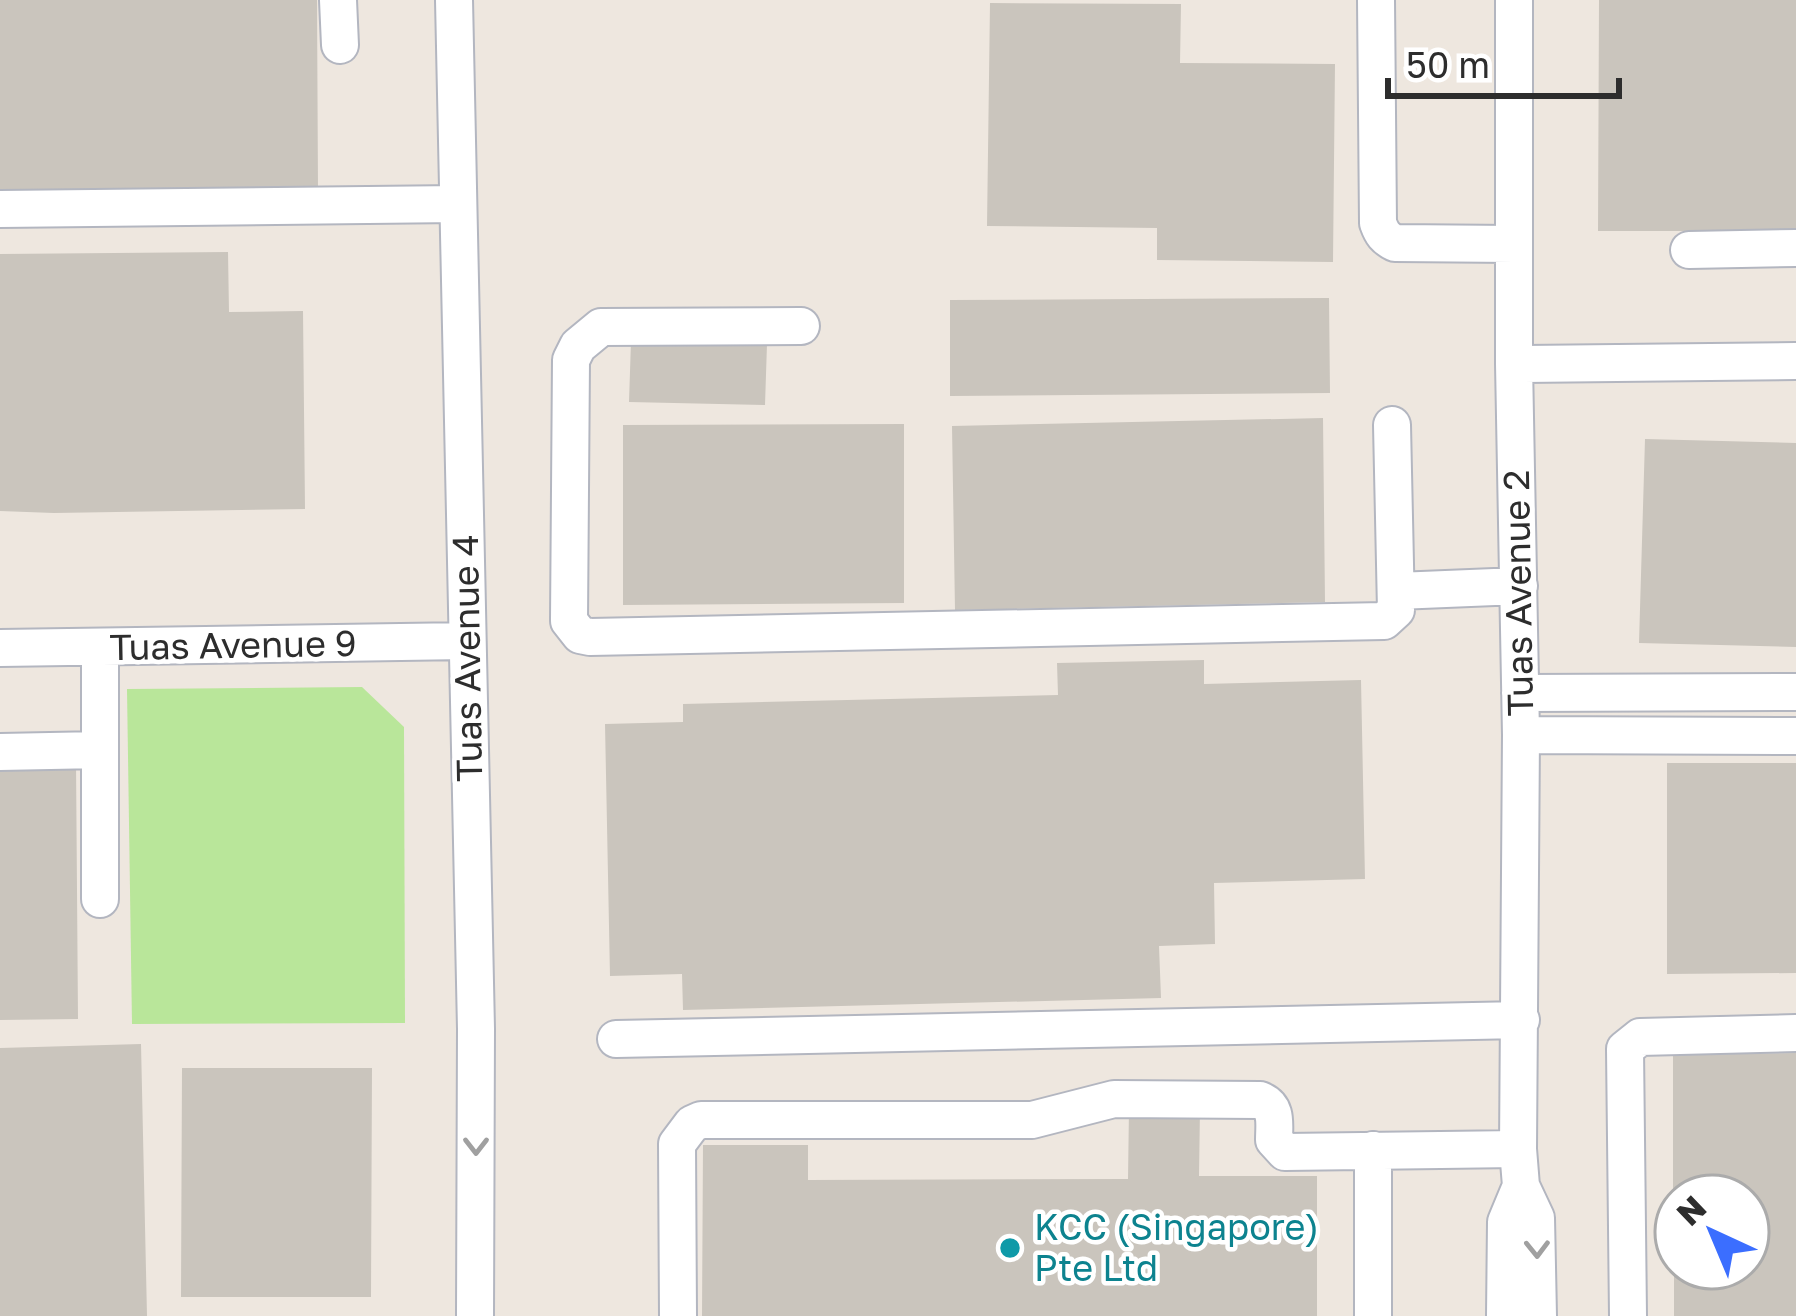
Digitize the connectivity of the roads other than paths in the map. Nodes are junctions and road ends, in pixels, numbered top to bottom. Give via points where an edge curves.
1 (338, 0) edge
2 (454, 0) edge
3 (1376, 0) edge
4 (1514, 0) edge
5 (340, 45) dead end
6 (458, 204) junction
7 (0, 209) edge
8 (1514, 244) junction
9 (1796, 248) edge
10 (1688, 250) dead end
11 (801, 326) dead end
12 (1796, 361) edge
13 (1514, 364) junction
14 (1392, 425) dead end
15 (1519, 586) junction
16 (1397, 591) junction
17 (466, 640) junction
18 (100, 647) junction
19 (0, 648) edge
20 (1796, 692) edge
21 (1520, 693) junction
22 (1521, 734) junction
23 (1796, 736) edge
24 (100, 750) junction
25 (0, 752) edge
26 (100, 899) dead end
27 (1521, 1020) junction
28 (1796, 1033) edge
29 (616, 1040) dead end
30 (1518, 1149) junction
31 (1373, 1150) junction
32 (1521, 1186) junction
33 (475, 1316) edge
34 (678, 1316) edge
35 (1372, 1316) edge
36 (1504, 1316) edge
37 (1538, 1316) edge
38 (1628, 1316) edge

1 - 5 street
2 - 6 street, Tuas Avenue 4
3 - 8 street via 1381,232 1395,243
4 - 8 street, Tuas Avenue 2
6 - 7 street
6 - 17 street, Tuas Avenue 4
8 - 13 street, Tuas Avenue 2
9 - 10 street
11 - 16 street via 601,327 578,346 571,360 569,621 580,634 1376,622 1396,610
12 - 13 street
13 - 15 street, Tuas Avenue 2
14 - 16 street
15 - 16 street
15 - 21 street, Tuas Avenue 2
17 - 18 street, Tuas Avenue 9
17 -> 33 street, Tuas Avenue 4
18 - 19 street, Tuas Avenue 9
18 - 24 street
20 - 21 street
21 - 22 street, Tuas Avenue 2
22 - 23 street
22 - 27 street, Tuas Avenue 2
24 - 25 street
24 - 26 street
27 - 29 street
27 - 30 street, Tuas Avenue 2
28 - 38 street via 1640,1037 1625,1049
30 - 31 street
30 - 32 street, Tuas Avenue 2
31 - 34 street via 1285,1152 1274,1140 1273,1109 1260,1100 1114,1099 1032,1120 701,1120 677,1144
31 - 35 street
32 - 36 street, Tuas Avenue 2 via 1506,1222
32 -> 37 street, Tuas Avenue 2 via 1536,1218

